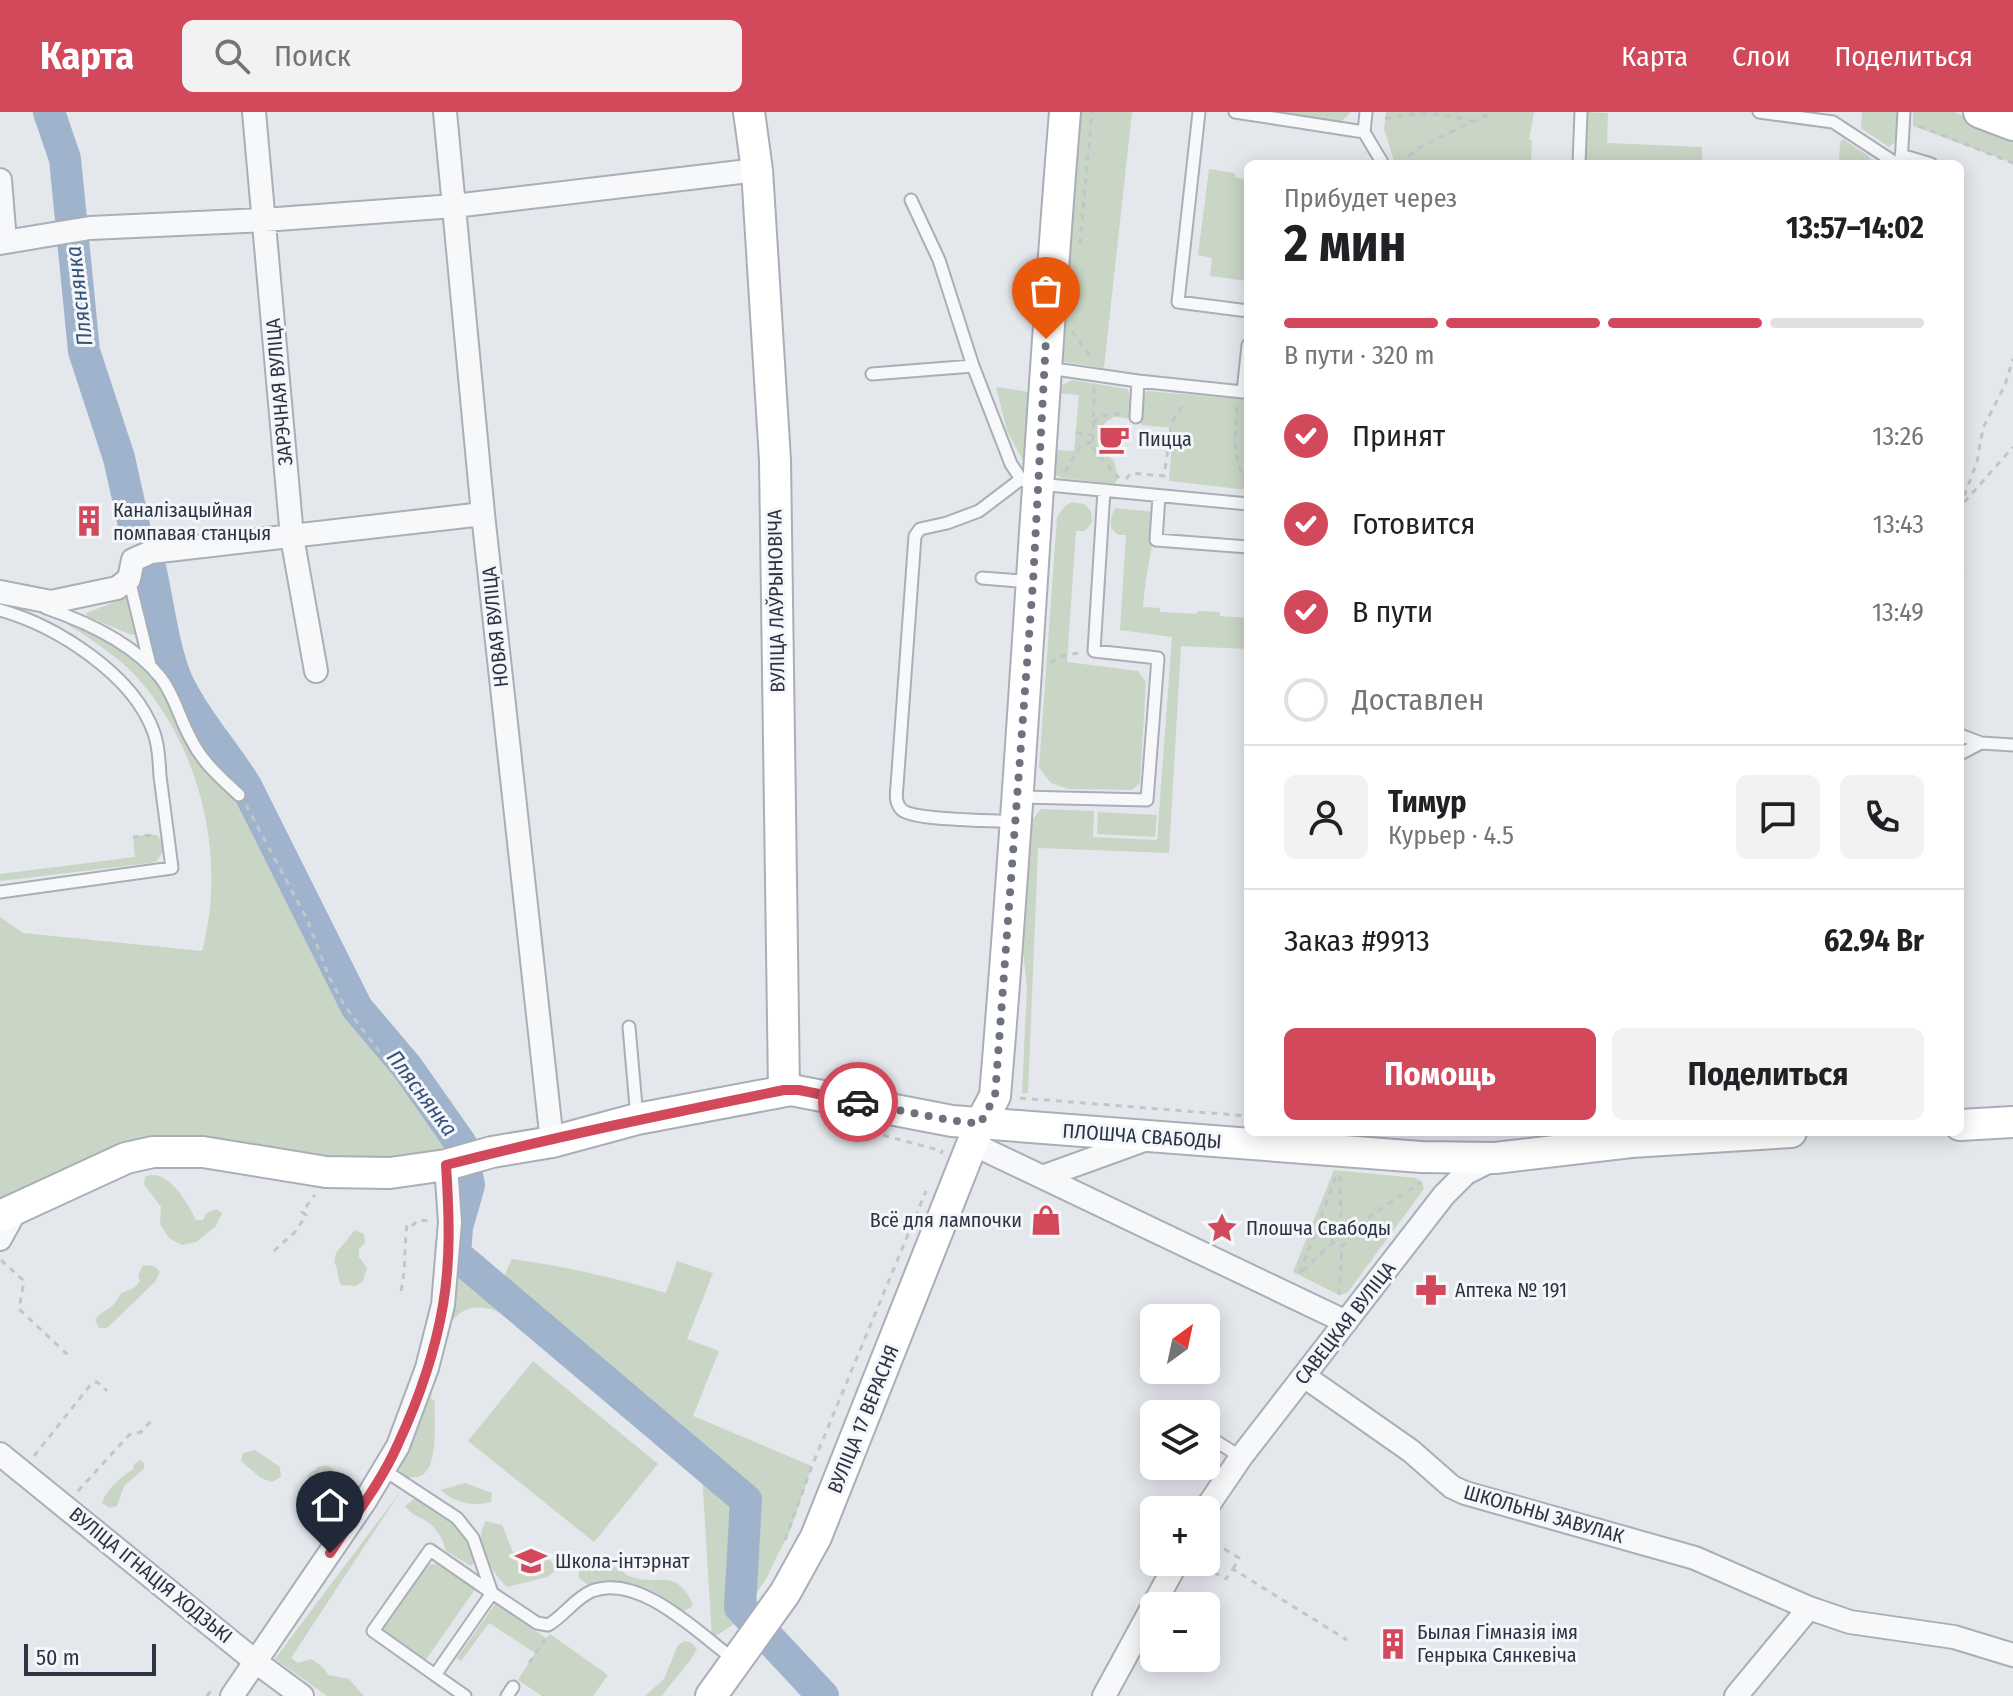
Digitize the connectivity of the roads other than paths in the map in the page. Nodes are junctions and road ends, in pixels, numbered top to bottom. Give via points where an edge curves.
1 (254, 112) edge
2 (445, 112) edge
3 (749, 112) edge
4 (1065, 112) edge
5 (1199, 112) edge
6 (1235, 112) edge
7 (1366, 112) edge
8 (1581, 112) edge
9 (1759, 112) edge
10 (1979, 112) edge
11 (1904, 116) edge
12 (2013, 125) edge
13 (1364, 132) junction
14 (1381, 160) edge
15 (1579, 160) edge
16 (1898, 160) edge
17 (1900, 160) edge
18 (757, 170) junction
19 (0, 180) edge
20 (911, 200) dead end
21 (454, 206) junction
22 (264, 220) junction
23 (3, 243) edge
24 (1244, 310) edge
25 (973, 366) junction
26 (1044, 367) junction
27 (872, 374) dead end
28 (1138, 381) junction
29 (1244, 383) edge
30 (1136, 417) dead end
31 (1040, 481) junction
32 (1104, 490) junction
33 (1159, 496) junction
34 (1244, 504) edge
35 (483, 514) junction
36 (292, 537) junction
37 (1244, 547) edge
38 (982, 578) dead end
39 (129, 579) junction
40 (1033, 582) junction
41 (4, 599) edge
42 (150, 665) junction
43 (316, 671) dead end
44 (1964, 737) edge
45 (1981, 743) junction
46 (2013, 745) edge
47 (1964, 752) edge
48 (239, 795) road end
49 (1016, 810) junction
50 (0, 892) edge
51 (629, 1027) dead end
52 (784, 1090) junction
53 (637, 1119) junction
54 (2013, 1122) edge
55 (1964, 1125) edge
56 (976, 1134) junction
57 (1663, 1136) edge
58 (1153, 1137) junction
59 (1631, 1137) edge
60 (552, 1142) junction
61 (449, 1158) junction
62 (1495, 1158) junction
63 (1422, 1169) junction
64 (1042, 1177) junction
65 (1444, 1195) junction
66 (8, 1212) edge
67 (0, 1239) edge
68 (1346, 1322) junction
69 (1304, 1376) junction
70 (1220, 1444) edge
71 (0, 1454) edge
72 (1241, 1457) junction
73 (384, 1470) junction
74 (1215, 1496) edge
75 (1169, 1576) edge
76 (492, 1593) junction
77 (1809, 1608) junction
78 (744, 1651) junction
79 (2013, 1655) edge
80 (256, 1662) junction
81 (435, 1675) junction
82 (232, 1696) edge
83 (302, 1696) edge
84 (465, 1696) edge
85 (711, 1696) edge
86 (1104, 1696) edge
87 (1736, 1696) edge

1 - 22 street, ЗАРЭЧНАЯ ВУЛІЦА
2 - 21 street, НОВАЯ ВУЛІЦА
3 - 18 main road, ВУЛІЦА ЛАЎРЫНОВІЧА
4 - 26 main road, ВУЛІЦА 17 ВЕРАСНЯ
5 - 24 lane via 1178,302
6 - 13 lane
7 - 13 lane
8 - 15 lane
9 - 16 lane via 1833,122
10 - 12 main road
11 - 17 lane
13 - 14 lane
18 - 21 street
18 - 52 main road, ВУЛІЦА ЛАЎРЫНОВІЧА via 775,460
19 - 23 street
20 - 25 lane via 939,260
21 - 22 street
21 - 35 street, НОВАЯ ВУЛІЦА
22 - 23 street via 90,228
22 - 36 street, ЗАРЭЧНАЯ ВУЛІЦА
25 - 27 lane
25 - 31 lane via 1006,452
26 - 28 lane
26 - 31 main road, ВУЛІЦА 17 ВЕРАСНЯ
28 - 29 lane via 1243,392
28 - 30 lane
31 - 32 lane
31 - 40 main road, ВУЛІЦА 17 ВЕРАСНЯ
31 - 49 lane via 979,511 920,529 915,536 896,801 917,816
32 - 33 lane
32 - 49 lane via 1094,651 1158,658 1147,800
33 - 34 lane
33 - 37 lane via 1156,540
35 - 36 street
35 - 60 street, НОВАЯ ВУЛІЦА
36 - 39 street via 151,552 133,560
36 - 43 street, ЗАРЭЧНАЯ ВУЛІЦА
38 - 40 lane
39 - 41 street via 117,588 51,602
39 - 42 lane
40 - 49 main road, ВУЛІЦА 17 ВЕРАСНЯ
41 - 42 lane via 104,632
41 - 50 lane via 92,658 128,690 145,714 155,736 172,868
42 - 48 lane via 164,681 208,766
44 - 45 lane
45 - 46 lane
45 - 47 lane
49 - 56 main road, ВУЛІЦА 17 ВЕРАСНЯ via 995,1096
51 - 53 lane
52 - 53 main road, ПЛОШЧА СВАБОДЫ
52 - 56 main road, ПЛОШЧА СВАБОДЫ via 949,1120
53 - 60 main road, ПЛОШЧА СВАБОДЫ
54 - 55 main road
56 - 58 main road, ПЛОШЧА СВАБОДЫ
56 - 64 street
56 - 78 main road, ВУЛІЦА 17 ВЕРАСНЯ via 816,1537
57 - 59 main road, САВЕЦКАЯ ВУЛІЦА
58 - 63 main road, ПЛОШЧА СВАБОДЫ via 1326,1145
58 - 64 street
59 - 62 main road, САВЕЦКАЯ ВУЛІЦА
60 - 61 main road, ПЛОШЧА СВАБОДЫ
61 - 66 main road, ПЛОШЧА СВАБОДЫ via 390,1173 347,1174 203,1152 153,1152 126,1158
61 - 73 street via 443,1305 427,1368
62 - 63 main road, ПЛОШЧА СВАБОДЫ
62 - 65 street, САВЕЦКАЯ ВУЛІЦА via 1466,1173
63 - 65 street via 1440,1172
64 - 68 street
65 - 68 street, САВЕЦКАЯ ВУЛІЦА
66 - 67 street
68 - 69 street, САВЕЦКАЯ ВУЛІЦА
69 - 72 street, САВЕЦКАЯ ВУЛІЦА
69 - 77 street, ШКОЛЬНЫ ЗАВУЛАК via 1465,1493 1695,1558
70 - 72 lane
71 - 80 street, ВУЛІЦА ІГНАЦІЯ ХОДЗЬКІ
72 - 74 street, САВЕЦКАЯ ВУЛІЦА
73 - 76 lane via 457,1518 473,1538
73 - 80 street
75 - 86 street
76 - 78 lane via 548,1625 592,1591 638,1592
76 - 81 lane
76 - 81 lane via 430,1550 373,1631
77 - 79 street, ШКОЛЬНЫ ЗАВУЛАК via 1850,1622 1954,1637
77 - 87 street
78 - 85 main road, ВУЛІЦА 17 ВЕРАСНЯ
80 - 82 street
80 - 83 street, ВУЛІЦА ІГНАЦІЯ ХОДЗЬКІ
81 - 84 lane

